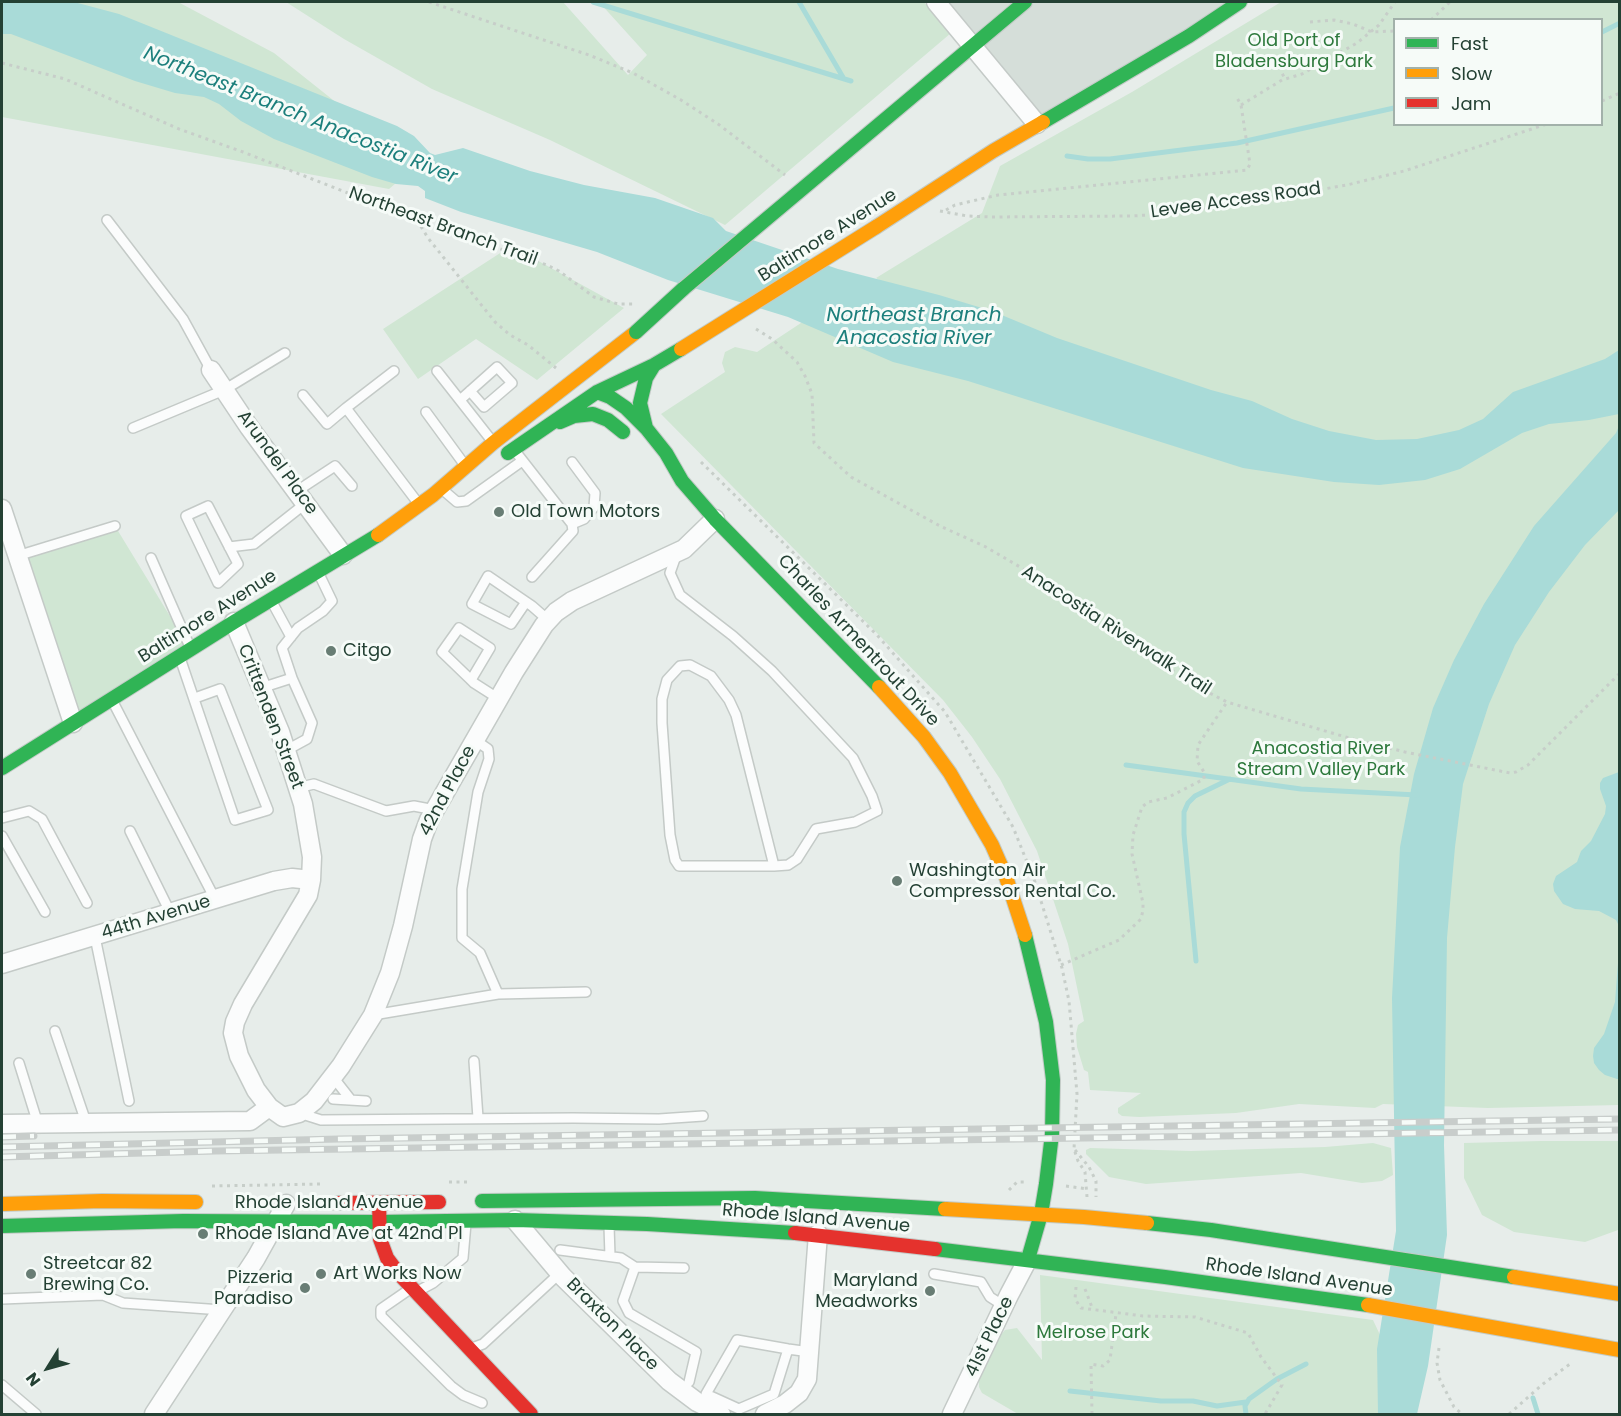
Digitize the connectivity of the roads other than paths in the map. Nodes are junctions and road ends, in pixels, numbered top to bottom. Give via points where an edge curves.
1 (936, 2) edge
2 (1240, 2) edge
3 (1020, 3) edge
4 (973, 45) junction
5 (1037, 124) junction
6 (107, 220) dead end
7 (285, 353) dead end
8 (607, 355) junction
9 (654, 365) junction
10 (211, 370) joint
11 (394, 371) dead end
12 (437, 371) dead end
13 (224, 390) junction
14 (471, 391) junction
15 (597, 392) junction
16 (303, 395) dead end
17 (460, 400) junction
18 (542, 405) junction
19 (346, 408) junction
20 (426, 412) dead end
21 (133, 428) dead end
22 (646, 429) junction
23 (542, 431) junction
24 (494, 443) junction
25 (513, 449) junction
26 (522, 461) junction
27 (654, 461) dead end
28 (572, 462) dead end
29 (465, 466) junction
30 (682, 482) junction
31 (352, 486) dead end
32 (438, 493) junction
33 (302, 497) junction
34 (420, 505) junction
35 (2, 509) edge
36 (715, 519) junction
37 (572, 524) junction
38 (115, 526) dead end
39 (229, 547) junction
40 (677, 553) junction
41 (344, 555) junction
42 (17, 556) junction
43 (151, 558) dead end
44 (318, 571) junction
45 (532, 577) dead end
46 (271, 599) junction
47 (526, 602) junction
48 (548, 620) junction
49 (234, 622) junction
50 (291, 637) junction
51 (185, 652) junction
52 (292, 678) junction
53 (471, 680) junction
54 (261, 688) junction
55 (195, 698) junction
56 (111, 699) junction
57 (499, 699) junction
58 (72, 723) junction
59 (475, 740) junction
60 (285, 751) junction
61 (2, 768) edge
62 (297, 788) junction
63 (435, 810) junction
64 (2, 818) edge
65 (130, 831) dead end
66 (2, 836) edge
67 (774, 866) junction
68 (311, 880) junction
69 (215, 899) junction
70 (87, 903) dead end
71 (45, 912) dead end
72 (171, 914) junction
73 (95, 937) junction
74 (2, 964) edge
75 (586, 992) dead end
76 (498, 994) junction
77 (373, 1015) junction
78 (55, 1031) dead end
79 (474, 1061) dead end
80 (19, 1063) dead end
81 (333, 1077) junction
82 (333, 1099) dead end
83 (351, 1100) junction
84 (129, 1101) dead end
85 (366, 1101) dead end
86 (269, 1107) junction
87 (299, 1113) junction
88 (703, 1116) dead end
89 (478, 1118) junction
90 (2, 1124) edge
91 (38, 1124) junction
92 (87, 1125) junction
93 (473, 1201) dead end
94 (208, 1202) dead end
95 (379, 1202) junction
96 (449, 1202) dead end
97 (321, 1203) dead end
98 (2, 1204) edge
99 (287, 1204) dead end
100 (1041, 1214) junction
101 (515, 1220) junction
102 (466, 1221) junction
103 (278, 1222) junction
104 (378, 1222) junction
105 (609, 1222) junction
106 (2, 1226) edge
107 (818, 1234) junction
108 (560, 1250) dead end
109 (610, 1256) junction
110 (1028, 1259) junction
111 (635, 1267) junction
112 (684, 1268) dead end
113 (560, 1273) junction
114 (934, 1274) dead end
115 (414, 1290) junction
116 (1620, 1294) edge
117 (2, 1299) edge
118 (1004, 1306) junction
119 (223, 1310) junction
120 (470, 1349) junction
121 (788, 1349) junction
122 (1620, 1350) edge
123 (810, 1353) junction
124 (689, 1382) dead end
125 (2, 1385) edge
126 (482, 1403) dead end
127 (36, 1414) edge
128 (154, 1414) edge
129 (531, 1414) edge
130 (721, 1414) edge
131 (765, 1414) edge
132 (952, 1414) edge

1 - 4 street
2 - 5 main road, Baltimore Avenue via 1190,36
3 - 4 main road, Baltimore Avenue
4 - 5 street
4 - 8 main road, Baltimore Avenue, bridge
5 - 9 main road, Baltimore Avenue, bridge
6 - 10 lane via 183,319
7 - 13 lane
8 - 15 main road via 599,367
8 - 18 main road, Baltimore Avenue
9 - 15 main road, Baltimore Avenue
9 - 22 main road via 646,378 640,403
10 - 13 street, Arundel Place
11 - 19 lane
12 - 17 lane
13 - 21 lane
13 - 33 street, Arundel Place
14 - 14 lane via 497,367 512,383 484,407
14 - 17 lane
15 - 18 main road via 569,391
15 - 22 main road, Charles Armentrout Drive via 626,408
15 - 23 main road, Baltimore Avenue
15 - 23 main road via 603,412 627,436 608,420 593,414 574,416
16 - 19 lane via 327,424
17 - 24 lane
18 - 24 main road, Baltimore Avenue
19 - 34 lane
20 - 29 lane
22 - 30 main road, Charles Armentrout Drive via 666,453
23 - 25 main road, Baltimore Avenue
24 - 29 main road, Baltimore Avenue
25 - 26 lane
25 - 32 main road, Baltimore Avenue via 490,466
26 - 32 lane via 466,501 457,502
26 - 37 lane
27 - 30 main road, Charles Armentrout Drive
28 - 37 lane via 595,493 594,507 584,519
29 - 32 main road, Baltimore Avenue
30 - 36 main road, Charles Armentrout Drive
31 - 33 lane via 335,466
32 - 34 main road, Baltimore Avenue
33 - 39 lane via 254,544
33 - 41 street, Arundel Place
34 - 41 main road, Baltimore Avenue
35 - 42 street
36 - 40 street, 42nd Place
36 - 100 main road, Charles Armentrout Drive via 903,712 950,773 992,845 1030,949 1046,1022 1053,1080 1052,1134
37 - 45 lane via 573,531
38 - 42 lane
39 - 39 lane via 238,564 218,583 186,516 208,506
40 - 48 street, 42nd Place via 572,601
40 - 67 lane via 670,573 680,596 772,671 854,758 877,811 855,822 816,830 797,860
41 - 44 main road, Baltimore Avenue
42 - 58 street
43 - 51 lane
44 - 46 main road, Baltimore Avenue
44 - 50 lane via 332,601
46 - 49 main road, Baltimore Avenue
46 - 50 lane
47 - 47 lane via 488,576 472,604 512,624
47 - 48 lane
48 - 57 street, 42nd Place
49 - 51 main road, Baltimore Avenue
49 - 54 street, Crittenden Street
50 - 52 lane via 282,648
51 - 55 lane
51 - 56 main road, Baltimore Avenue
52 - 54 lane
52 - 60 lane via 312,723 307,739
53 - 53 lane via 442,652 459,628 490,648
53 - 57 lane
54 - 60 street, Crittenden Street
55 - 55 lane via 235,820 268,810 220,689
56 - 58 main road, Baltimore Avenue
56 - 69 lane
57 - 59 street, 42nd Place
58 - 61 main road, Baltimore Avenue
59 - 63 street, 42nd Place
59 - 76 lane via 488,749 489,759 478,792 462,889 462,938 480,953
60 - 62 street, Crittenden Street
62 - 63 lane via 314,784 386,811 414,806
62 - 68 street, Crittenden Street via 309,835
63 - 77 street, 42nd Place via 422,839 396,952
64 - 70 lane via 29,811 42,819
65 - 72 lane
66 - 71 lane
67 - 67 lane via 683,867 675,860 662,699 667,680 680,666 690,665 711,676 729,700
68 - 69 street, 44th Avenue via 274,881
68 - 86 street, Crittenden Street via 301,910 235,1022 233,1033 239,1056
69 - 72 street, 44th Avenue
72 - 73 street, 44th Avenue
73 - 74 street, 44th Avenue
73 - 84 lane
75 - 76 lane
76 - 77 lane
77 - 81 street, 42nd Place
78 - 92 lane
79 - 89 lane
80 - 91 lane
81 - 83 lane
81 - 87 street, 42nd Place
82 - 83 lane
83 - 85 lane
86 - 87 street via 283,1117
86 - 92 street via 250,1121
87 - 89 lane via 321,1120
88 - 89 lane
90 - 91 street
91 - 92 street
93 - 100 main road, Rhode Island Avenue via 755,1198
94 - 98 main road, Rhode Island Avenue
95 - 96 main road, Rhode Island Avenue
95 - 97 main road, Rhode Island Avenue
95 - 104 main road
99 - 103 street
100 - 110 main road, Charles Armentrout Drive
100 - 116 main road, Rhode Island Avenue via 1211,1230
101 - 102 main road, Rhode Island Avenue
101 - 105 main road, Rhode Island Avenue
101 - 113 street, Braxton Place
102 - 104 main road, Rhode Island Avenue
102 - 115 lane via 463,1258 433,1283
103 - 104 main road, Rhode Island Avenue
103 - 106 main road, Rhode Island Avenue
103 - 119 street
104 - 115 main road via 387,1258
105 - 107 main road, Rhode Island Avenue
105 - 109 lane
107 - 110 main road, Rhode Island Avenue
107 - 123 street
108 - 109 lane
109 - 111 lane
110 - 118 street, 41st Place
110 - 122 main road, Rhode Island Avenue via 1381,1307
111 - 112 lane
111 - 124 lane via 623,1301 629,1313 696,1352
113 - 120 lane via 483,1344
113 - 130 street, Braxton Place via 669,1381
114 - 118 lane via 981,1282 990,1297
115 - 120 main road
115 - 126 lane via 381,1309 381,1316 451,1386
117 - 119 lane via 103,1295 123,1303
118 - 132 street, 41st Place
119 - 128 street
120 - 129 main road
121 - 121 lane via 737,1340 706,1394 739,1409 774,1394
121 - 123 lane
123 - 131 street via 803,1387 785,1404
125 - 127 lane

